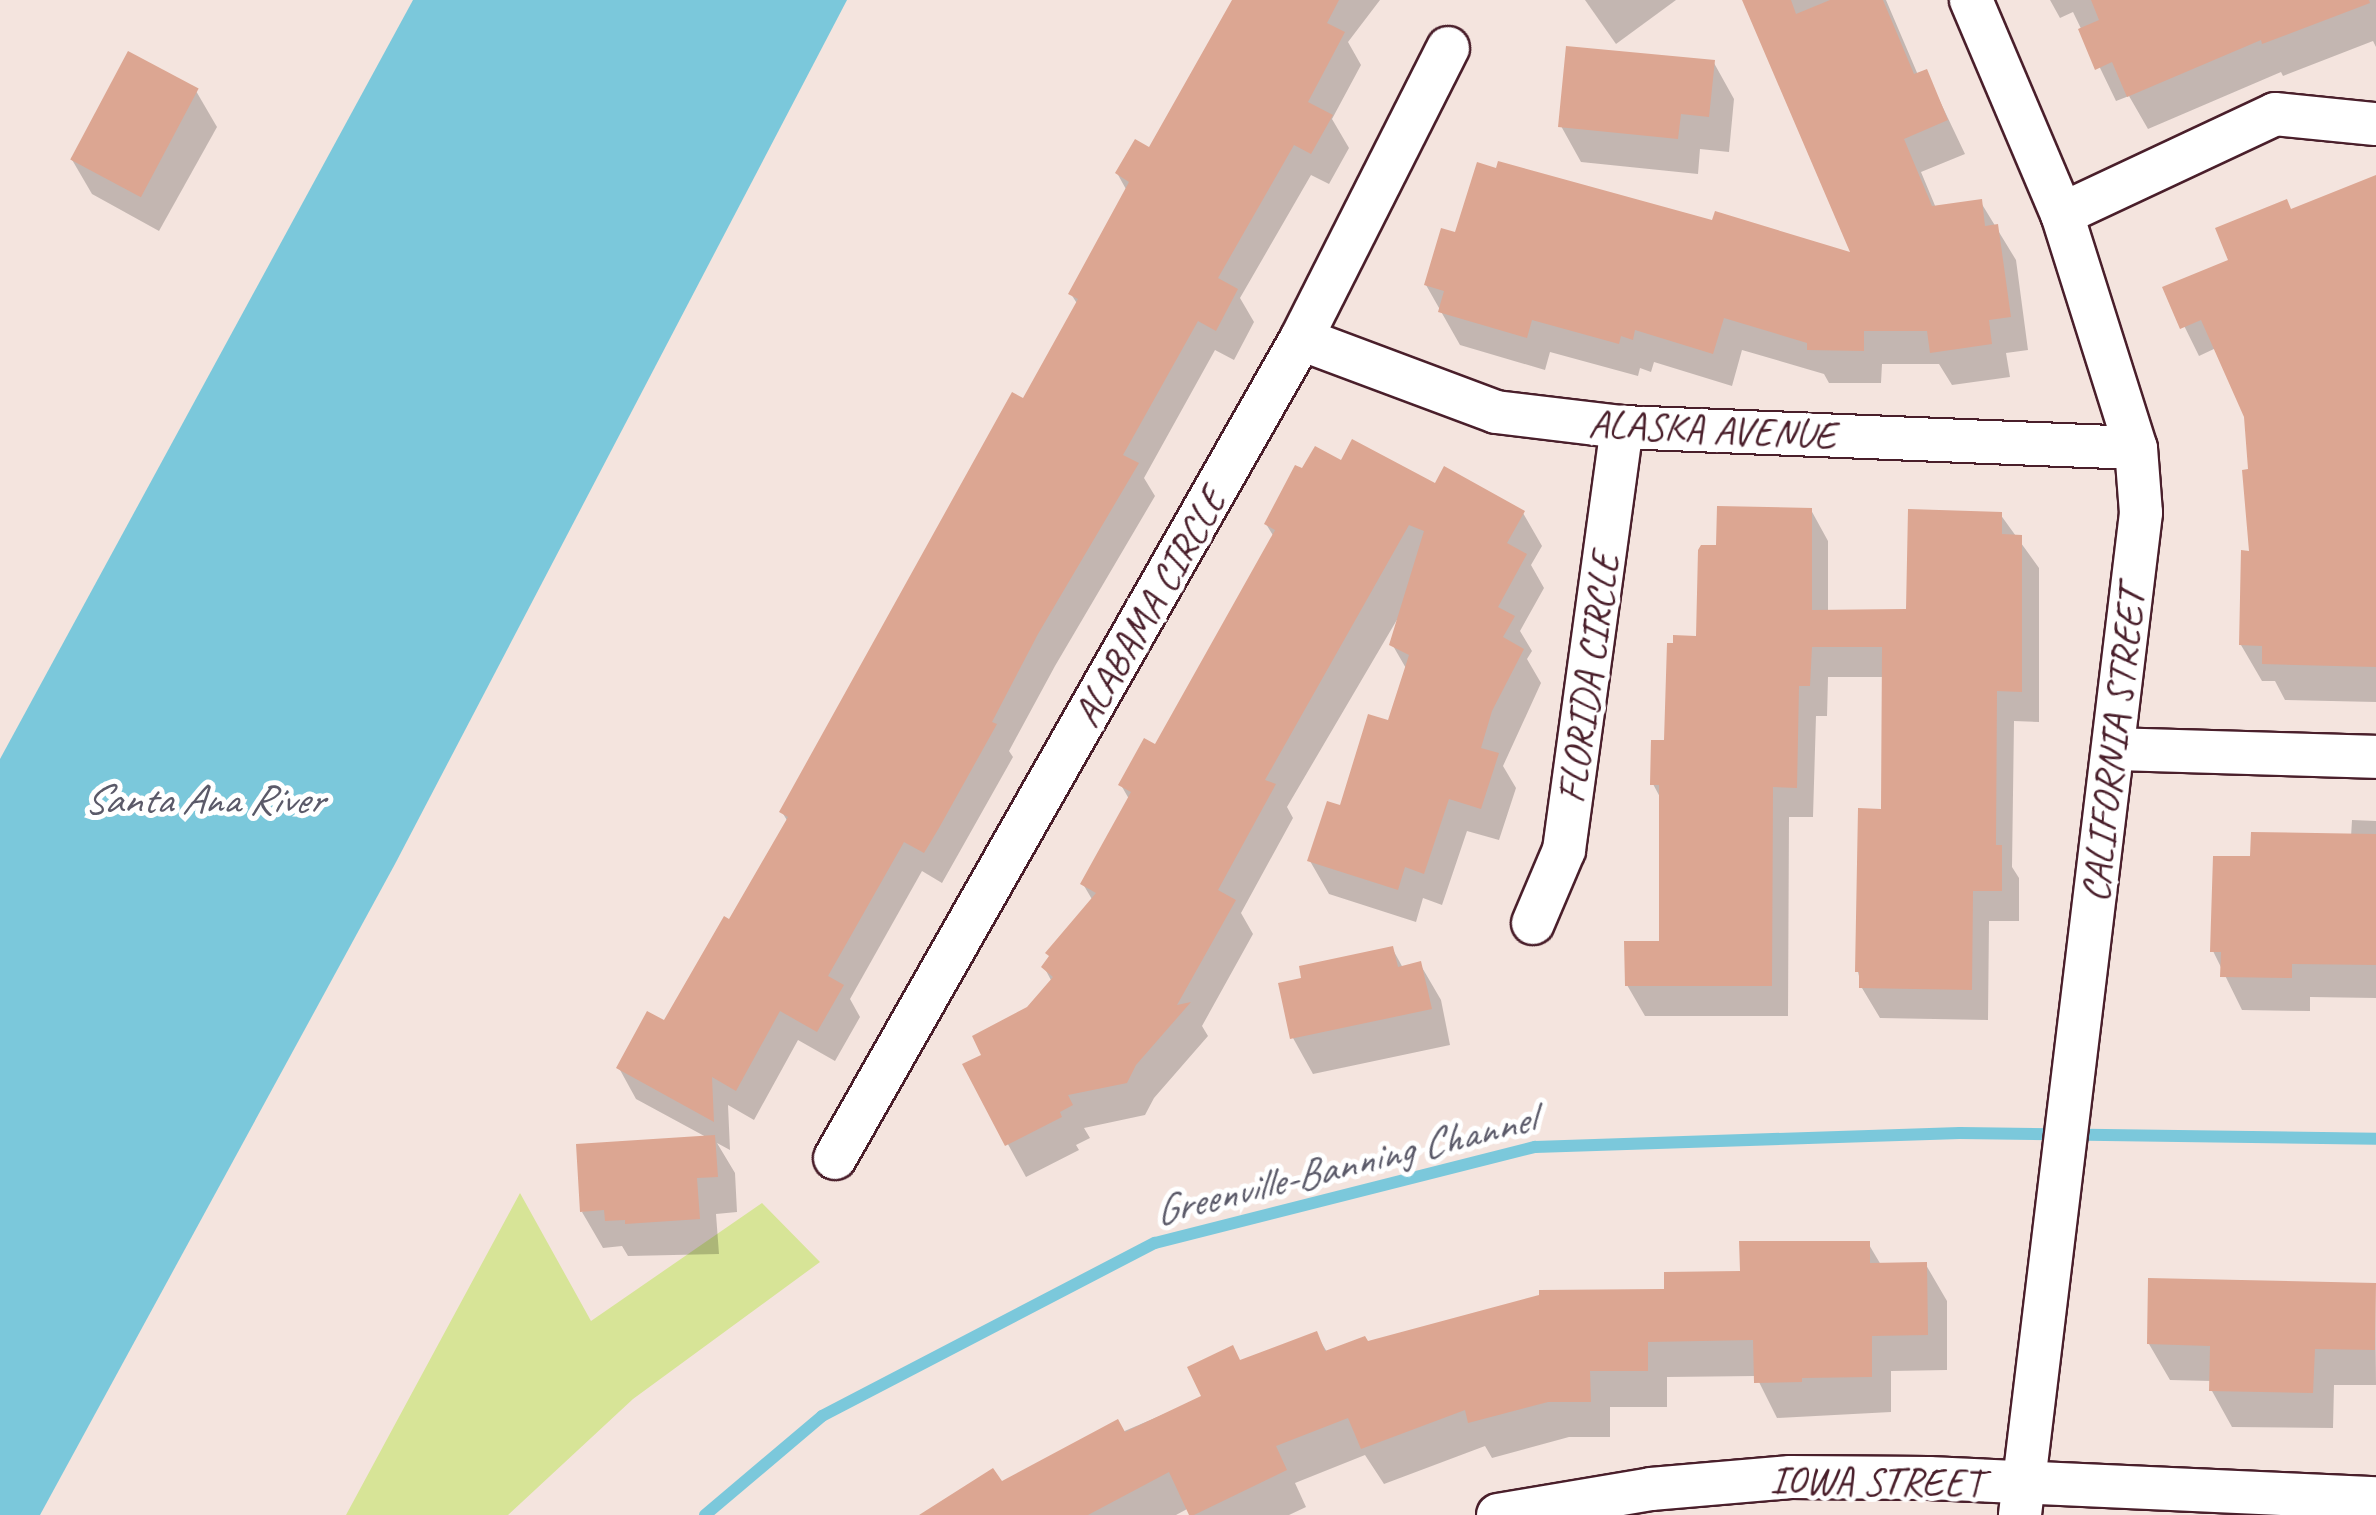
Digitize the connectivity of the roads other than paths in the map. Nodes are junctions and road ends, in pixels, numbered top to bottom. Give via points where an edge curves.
1 (1972, 0) edge
2 (1448, 48) dead end
3 (2376, 124) edge
4 (2062, 214) junction
5 (1301, 340) junction
6 (1622, 427) junction
7 (2136, 448) junction
8 (2114, 749) junction
9 (2376, 756) edge
10 (1533, 923) dead end
11 (835, 1158) dead end
12 (2376, 1498) edge
13 (2021, 1499) edge
14 (1498, 1515) edge

1 - 4 street, CALIFORNIA STREET
2 - 5 street, ALABAMA CIRCLE
3 - 4 street via 2275,114
4 - 7 street, CALIFORNIA STREET
5 - 6 street, ALASKA AVENUE via 1496,412
5 - 11 street, ALABAMA CIRCLE
6 - 7 street, ALASKA AVENUE
6 - 10 street, FLORIDA CIRCLE via 1564,850
7 - 8 street, CALIFORNIA STREET via 2140,513
8 - 9 street
8 - 13 street, CALIFORNIA STREET
12 - 13 street, IOWA STREET
13 - 14 street, IOWA STREET via 1929,1478 1773,1478 1651,1488

